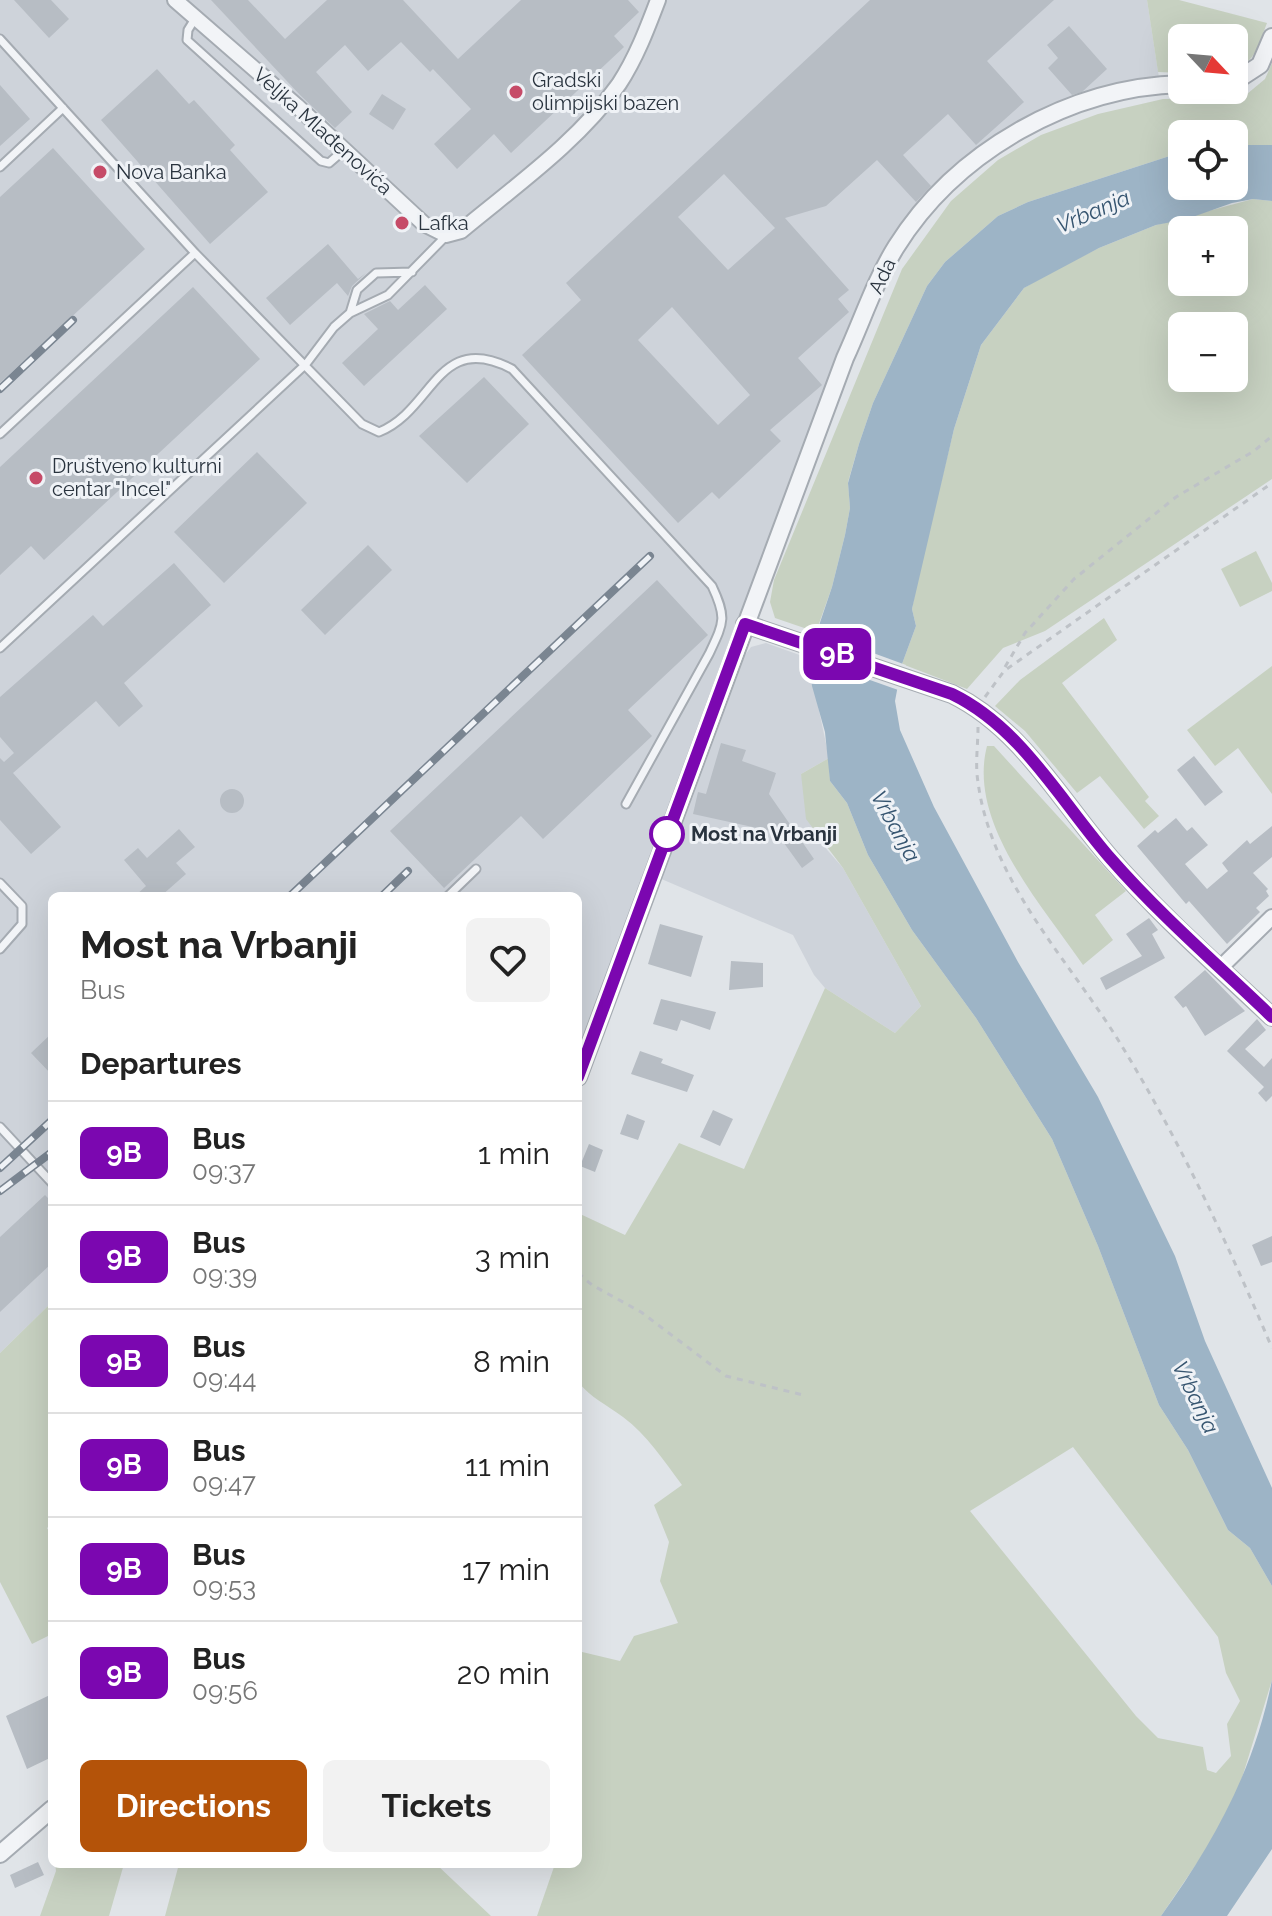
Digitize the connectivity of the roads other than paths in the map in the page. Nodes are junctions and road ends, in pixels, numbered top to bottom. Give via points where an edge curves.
1 (175, 0) edge
2 (658, 0) edge
3 (196, 17) junction
4 (1272, 37) edge
5 (0, 39) edge
6 (1248, 73) edge
7 (1168, 84) edge
8 (63, 108) junction
9 (344, 150) junction
10 (0, 167) edge
11 (446, 235) junction
12 (195, 253) junction
13 (413, 272) junction
14 (350, 313) junction
15 (306, 364) junction
16 (0, 434) edge
17 (745, 624) junction
18 (0, 648) edge
19 (626, 804) dead end
20 (476, 869) dead end
21 (0, 883) edge
22 (452, 892) edge
23 (1272, 917) edge
24 (0, 949) edge
25 (1220, 968) junction
26 (1272, 1017) edge
27 (582, 1066) edge
28 (0, 1127) edge
29 (48, 1179) edge
30 (48, 1812) edge
31 (0, 1854) edge

1 - 3 street, Veljka Mlađenovića
2 - 11 street via 637,53 601,107 461,231
3 - 9 street, Veljka Mlađenovića
3 - 9 lane via 187,40 321,161 329,163
4 - 6 street via 1260,65
5 - 8 lane
7 - 17 street, Ada via 1071,104 1037,120 979,157 896,246 845,358
8 - 10 lane
8 - 12 lane
9 - 11 street, Veljka Mlađenovića via 424,224
11 - 13 lane
12 - 15 lane
12 - 16 lane
13 - 14 lane via 388,295
13 - 14 lane via 376,273 357,290
14 - 15 lane
15 - 18 lane
15 - 19 lane via 362,424 379,432 393,426 451,365 491,358 512,369 712,586 724,611 719,632
17 - 25 street via 963,699 1002,726 1119,868
17 - 27 street, Ada
20 - 22 lane
21 - 24 lane via 22,906 22,924
23 - 25 street
25 - 26 street
28 - 29 lane
30 - 31 street

